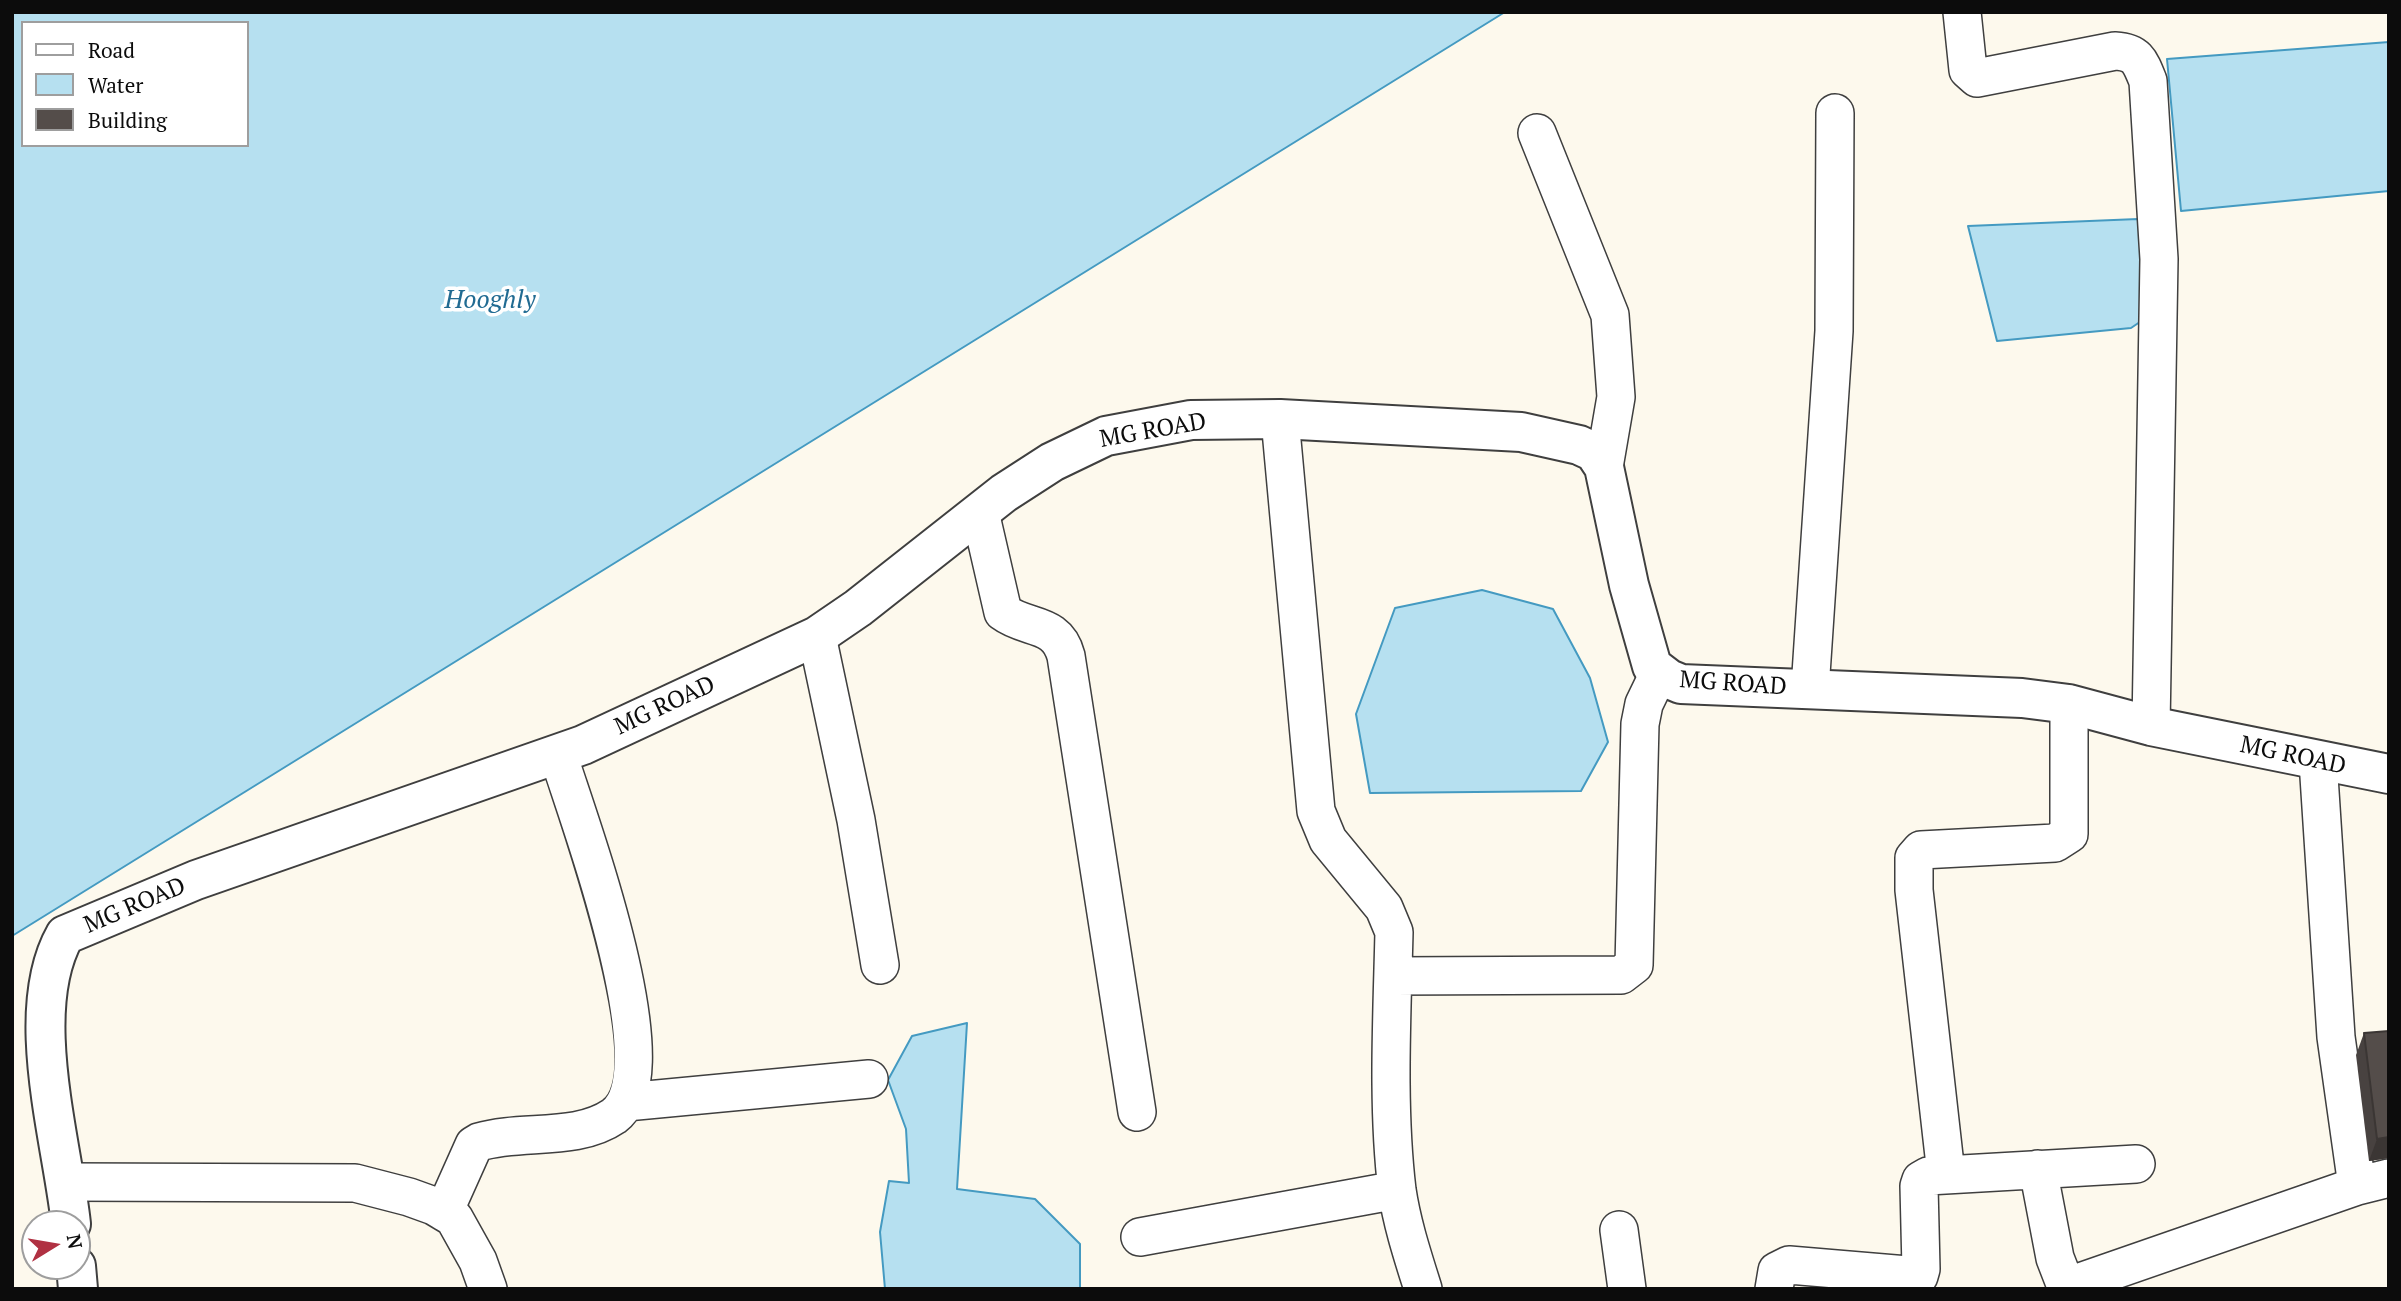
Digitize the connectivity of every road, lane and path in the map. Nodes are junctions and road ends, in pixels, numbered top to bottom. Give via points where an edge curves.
1 (1962, 12) edge
2 (1835, 113) dead end
3 (1537, 133) dead end
4 (1280, 419) junction
5 (1604, 467) junction
6 (980, 512) junction
7 (817, 636) junction
8 (1659, 673) junction
9 (1810, 689) junction
10 (2069, 704) junction
11 (2151, 726) junction
12 (558, 754) junction
13 (2318, 761) junction
14 (2389, 774) edge
15 (880, 965) dead end
16 (1393, 976) junction
17 (869, 1079) dead end
18 (626, 1102) junction
19 (1137, 1112) dead end
20 (2136, 1164) dead end
21 (2038, 1169) junction
22 (1946, 1174) junction
23 (67, 1182) junction
24 (2373, 1182) edge
25 (1397, 1190) junction
26 (70, 1210) edge
27 (444, 1212) junction
28 (1619, 1230) dead end
29 (1140, 1237) dead end
30 (2066, 1288) edge
31 (488, 1289) edge
32 (1423, 1289) edge
33 (1627, 1289) edge
34 (1774, 1289) edge

1 - 11 street via 1968,70 1977,78 2115,51 2130,52 2140,59 2148,81 2159,252
2 - 9 street via 1835,331
3 - 5 street via 1610,315 1617,388
4 - 5 street, MG ROAD via 1521,432 1579,445 1594,452
4 - 6 street, MG ROAD via 1191,420 1105,436 1052,461
4 - 16 street via 1316,811 1336,851 1389,918 1394,932
5 - 8 street, MG ROAD via 1629,585 1651,666
6 - 7 street, MG ROAD
6 - 19 street via 1003,612 1054,634 1062,641 1066,656
7 - 12 street, MG ROAD
7 - 15 street via 856,820
8 - 9 street, MG ROAD via 1681,684
8 - 16 street via 1640,724 1634,965 1621,975
9 - 10 street, MG ROAD
10 - 11 street, MG ROAD
10 - 22 street via 2069,834 2055,843 1921,850 1914,858
11 - 13 street, MG ROAD
12 - 18 street via 626,977 635,1060
12 - 23 street, MG ROAD via 196,880 65,935 49,971 46,1052
13 - 14 street, MG ROAD
13 - 24 street via 2336,1037
16 - 25 street
17 - 18 street
18 - 27 street via 611,1118 587,1128 474,1145
20 - 21 street
21 - 22 street
21 - 30 street via 2055,1258
22 - 34 street via 1919,1182 1919,1276 1789,1265 1777,1271
23 - 26 street, MG ROAD
23 - 27 street via 355,1182
24 - 30 street
25 - 29 street
25 - 32 street
27 - 31 street via 454,1218
28 - 33 street

